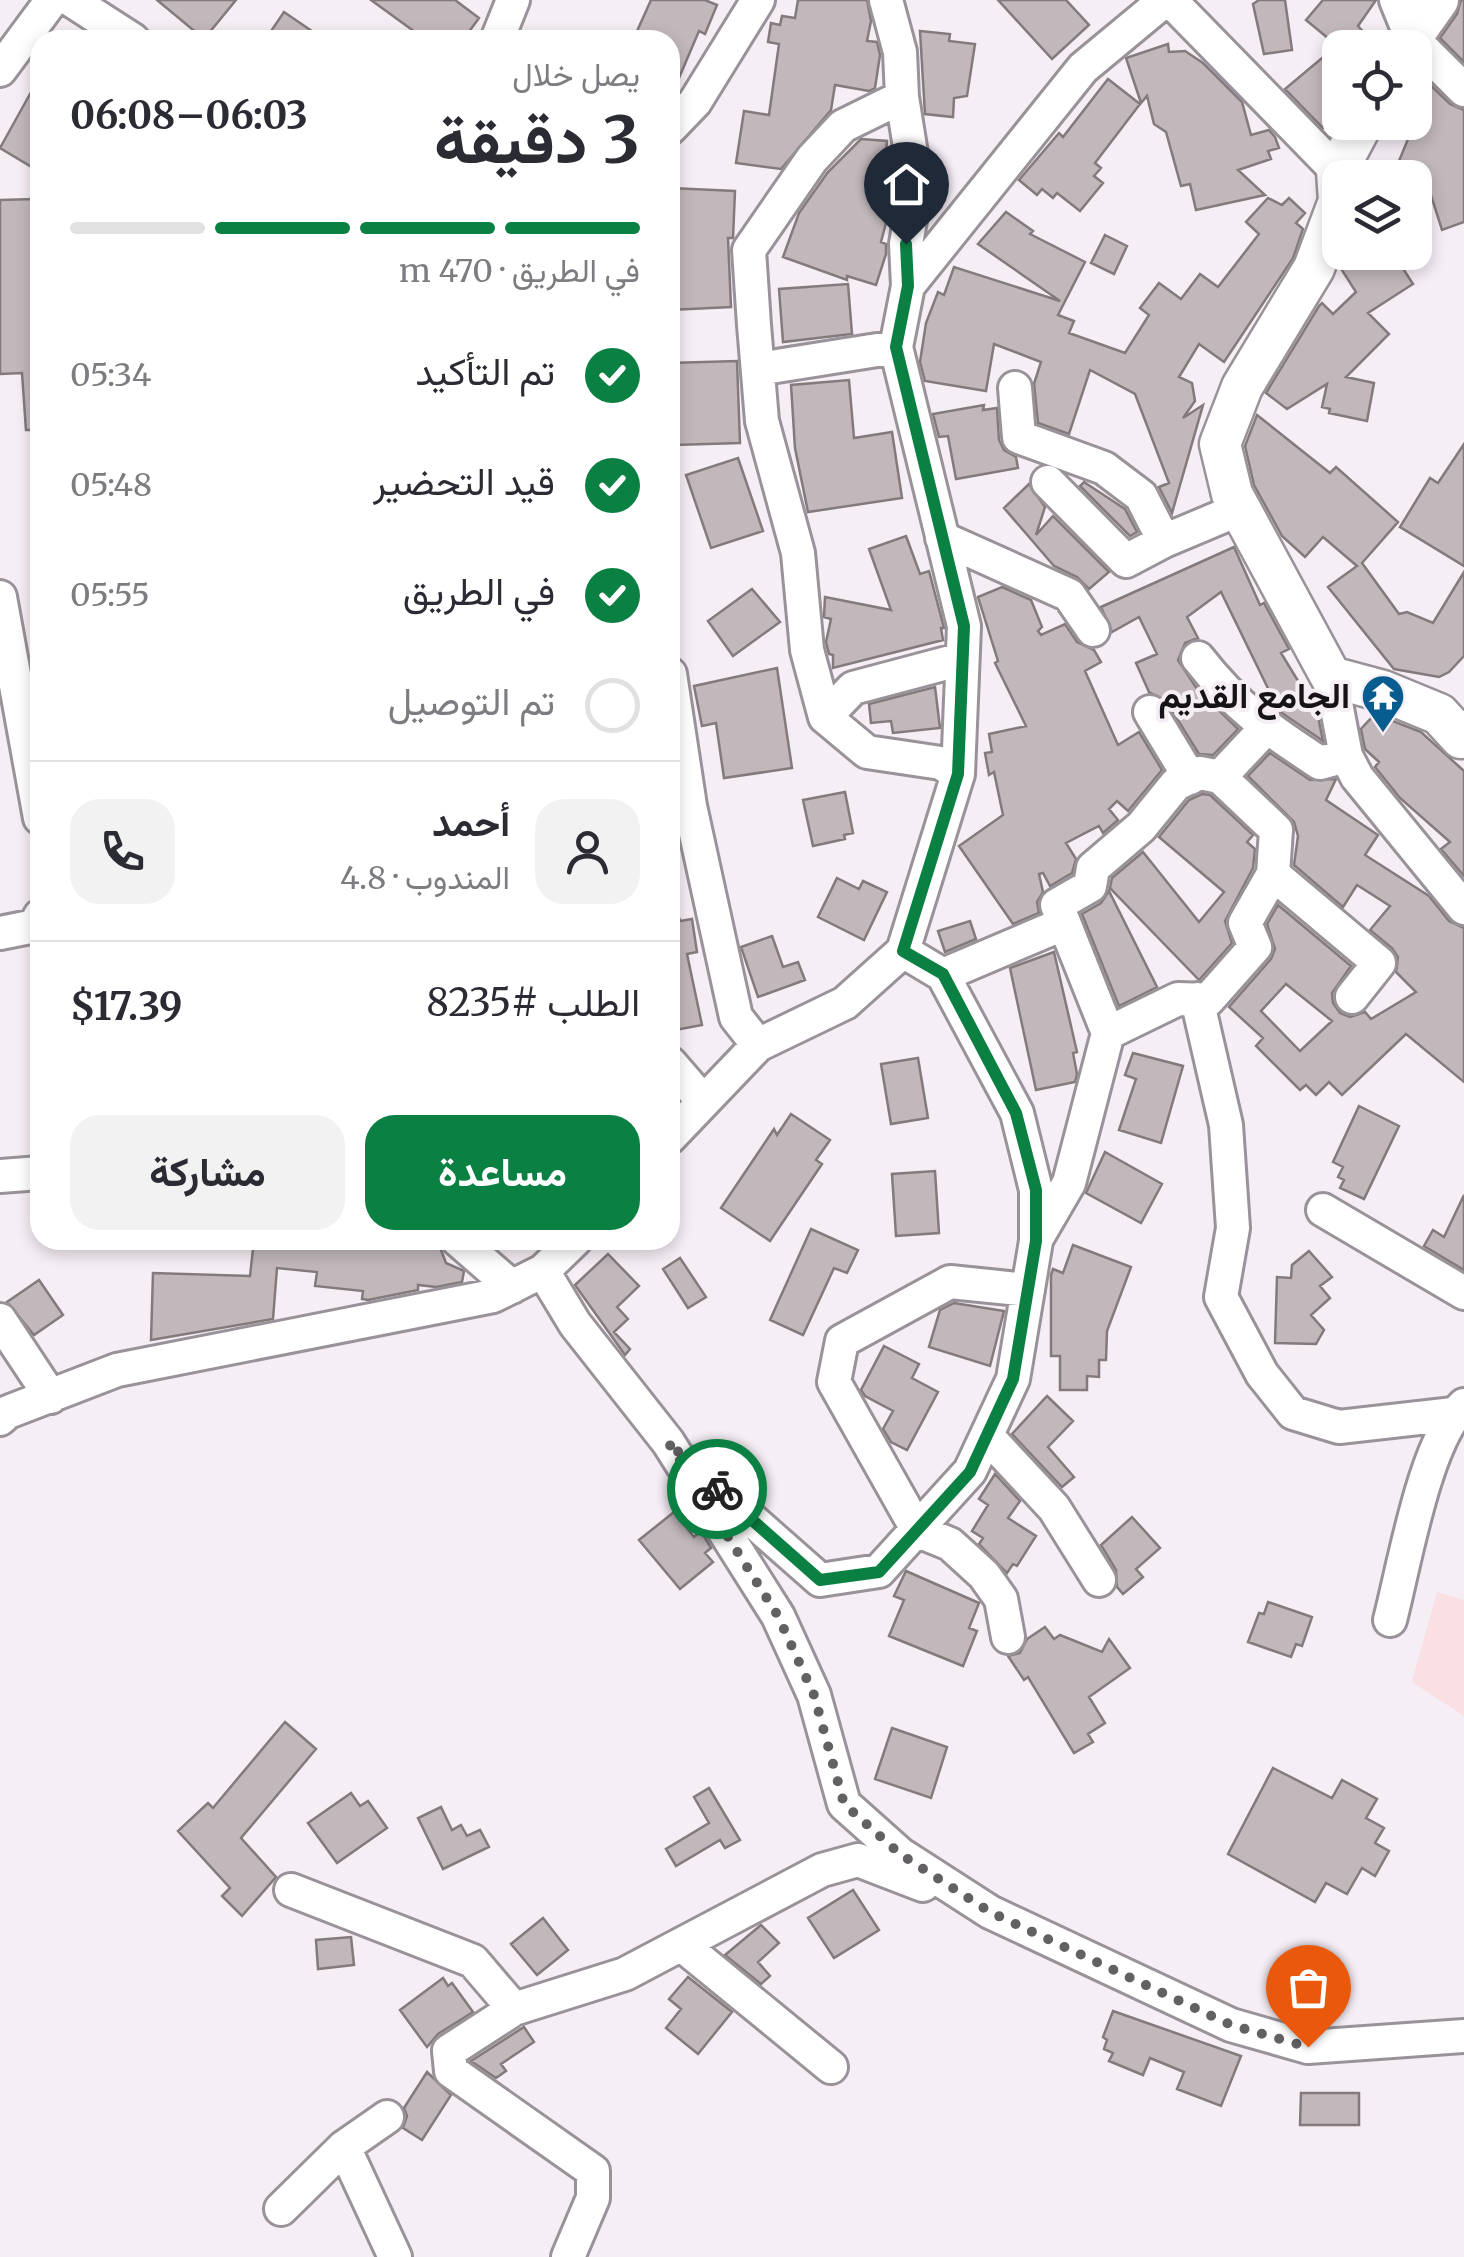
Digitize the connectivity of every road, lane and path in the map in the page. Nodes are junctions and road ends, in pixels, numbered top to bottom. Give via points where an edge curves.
1 (52, 0) edge
2 (71, 0) edge
3 (514, 0) edge
4 (758, 0) edge
5 (886, 0) edge
6 (1171, 0) edge
7 (1396, 0) edge
8 (1438, 0) edge
9 (118, 30) edge
10 (501, 30) edge
11 (1404, 30) edge
12 (1416, 30) edge
13 (1432, 63) edge
14 (0, 70) edge
15 (1464, 90) edge
16 (902, 97) junction
17 (680, 118) edge
18 (1326, 160) edge
19 (1322, 251) edge
20 (908, 286) junction
21 (896, 347) junction
22 (758, 369) junction
23 (1015, 388) dead end
24 (1048, 482) dead end
25 (1240, 509) junction
26 (942, 538) junction
27 (1164, 541) junction
28 (0, 597) edge
29 (1093, 630) dead end
30 (1198, 658) dead end
31 (962, 659) junction
32 (1331, 677) junction
33 (1150, 712) dead end
34 (825, 717) junction
35 (1266, 728) junction
36 (1463, 737) edge
37 (680, 740) edge
38 (1346, 756) junction
39 (30, 763) edge
40 (958, 774) junction
41 (1205, 777) junction
42 (1273, 874) junction
43 (1464, 908) edge
44 (1063, 924) junction
45 (30, 927) edge
46 (0, 933) edge
47 (903, 951) junction
48 (943, 974) junction
49 (1352, 997) dead end
50 (1198, 999) junction
51 (1108, 1032) junction
52 (758, 1045) junction
53 (686, 1100) edge
54 (30, 1174) edge
55 (0, 1176) edge
56 (1323, 1210) dead end
57 (1036, 1241) junction
58 (469, 1250) edge
59 (565, 1250) edge
60 (543, 1271) junction
61 (512, 1287) junction
62 (1028, 1290) junction
63 (1464, 1293) edge
64 (0, 1320) edge
65 (51, 1397) junction
66 (1459, 1410) edge
67 (0, 1419) edge
68 (986, 1436) junction
69 (668, 1442) junction
70 (918, 1531) junction
71 (1099, 1580) dead end
72 (1390, 1620) dead end
73 (1008, 1637) dead end
74 (291, 1890) dead end
75 (990, 1912) junction
76 (682, 1944) junction
77 (514, 2009) junction
78 (1464, 2036) edge
79 (831, 2066) dead end
80 (388, 2117) dead end
81 (344, 2146) junction
82 (280, 2208) dead end
83 (395, 2257) edge
84 (568, 2257) edge

1 - 14 street
2 - 9 street
3 - 10 street
4 - 17 street
5 - 16 street via 900,52
6 - 18 street
6 - 20 street via 1082,68
7 - 11 street
8 - 12 main road
13 - 15 street
16 - 20 street via 916,184 906,244
16 - 22 street via 843,126 748,250
19 - 25 main road via 1242,388 1220,444
20 - 21 street
21 - 22 street
21 - 26 street
22 - 34 street via 762,421 798,553 808,650
23 - 27 street via 1018,436 1104,468 1141,496
24 - 27 street via 1126,560
25 - 27 street
25 - 32 main road
26 - 29 street via 1070,595
26 - 31 street via 964,626
28 - 39 street
30 - 35 street via 1230,700
31 - 34 street via 853,688
31 - 40 street
32 - 36 main road via 1439,714
32 - 38 street
33 - 41 street
34 - 40 street via 867,752 941,763
35 - 38 street via 1320,763
35 - 41 street
37 - 52 street via 736,1017
38 - 43 street
40 - 47 street
41 - 42 street via 1276,830
41 - 44 street via 1176,784 1093,868 1090,886 1058,904
42 - 49 street via 1379,962
42 - 50 street via 1244,924 1255,947 1208,1000
44 - 48 street
44 - 51 street
45 - 46 street
47 - 48 street
47 - 52 street via 845,1003
48 - 57 street via 1016,1113 1036,1190
50 - 51 street via 1178,999
50 - 66 street via 1226,1125 1234,1228 1220,1297 1262,1374 1293,1413 1339,1428
51 - 57 street via 1069,1183
52 - 53 street
54 - 55 street
56 - 63 street
57 - 62 street
58 - 61 street
59 - 60 street
60 - 61 street
60 - 69 street via 575,1324
61 - 65 street via 117,1370
62 - 68 street via 1013,1379
62 - 70 street via 950,1282 842,1341 834,1382
64 - 65 street
65 - 67 street
66 - 72 street via 1428,1470
68 - 70 street via 970,1472
68 - 71 street via 1054,1508
69 - 70 street via 820,1580 879,1572
69 - 75 street via 778,1616 814,1695 844,1804 900,1854
70 - 73 street via 950,1544 984,1576 1001,1598
74 - 77 street via 473,1961
75 - 76 street via 858,1860 822,1870
75 - 78 street via 1231,2025 1308,2047
76 - 77 street via 624,1974
76 - 79 street
77 - 84 street via 449,2051 452,2071 593,2171 593,2198
80 - 81 street
81 - 82 street
81 - 83 street

